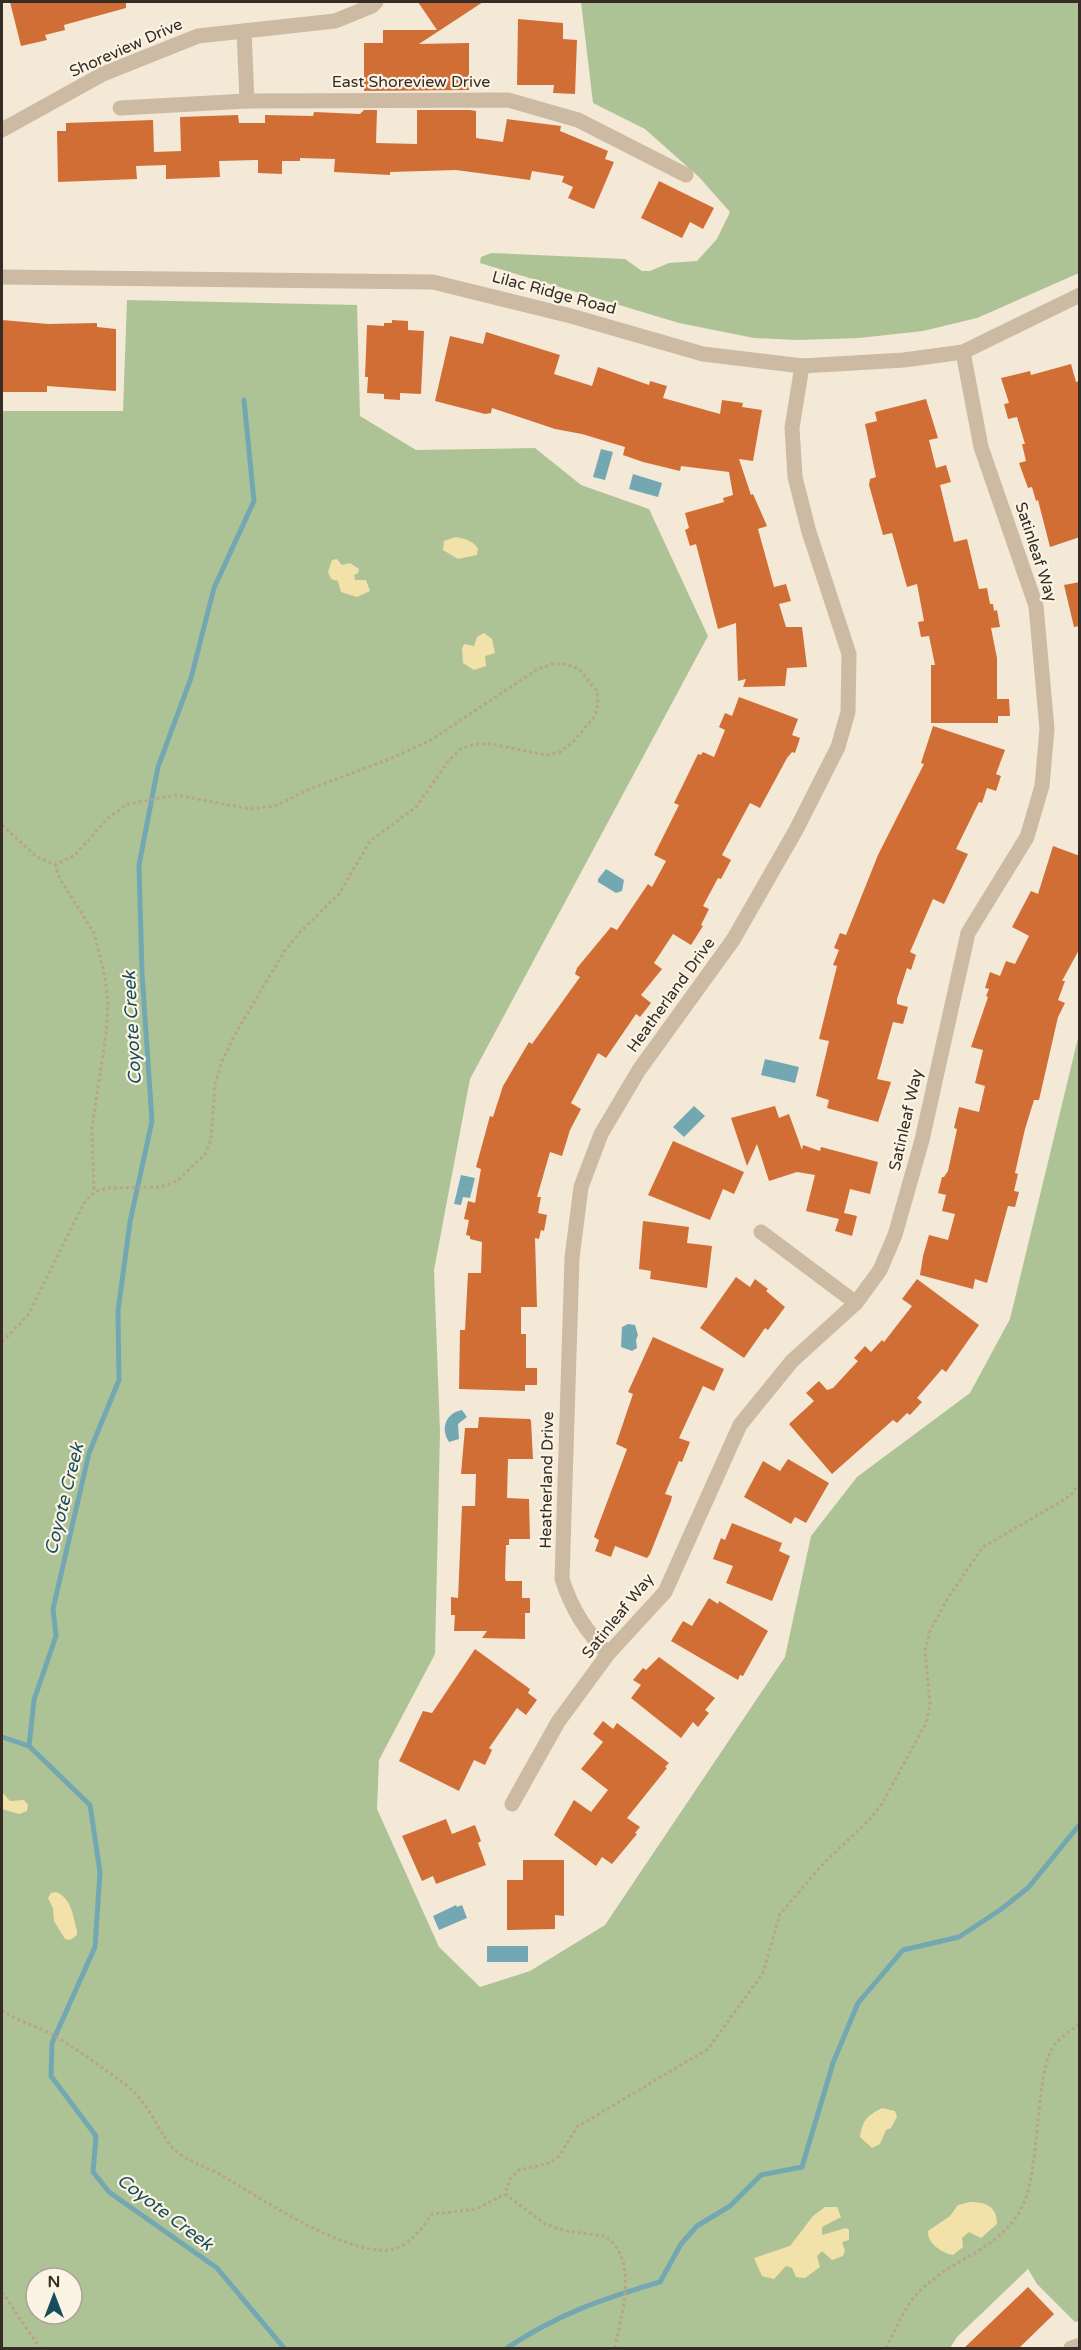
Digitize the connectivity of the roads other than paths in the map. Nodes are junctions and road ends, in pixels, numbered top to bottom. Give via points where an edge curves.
1 (376, 2) edge
2 (244, 31) junction
3 (247, 101) junction
4 (120, 108) dead end
5 (2, 130) edge
6 (686, 175) dead end
7 (2, 277) edge
8 (1080, 295) edge
9 (963, 352) junction
10 (802, 366) junction
11 (761, 1232) dead end
12 (856, 1303) junction
13 (608, 1654) junction
14 (512, 1804) dead end
15 (1080, 2345) edge
16 (1071, 2349) edge

1 - 2 street, Shoreview Drive via 335,21
2 - 3 street
2 - 5 street, Shoreview Drive via 198,36 103,74
3 - 4 street, East Shoreview Drive
3 - 6 street, East Shoreview Drive via 508,100 578,120
7 - 10 street, Lilac Ridge Road via 433,282 571,315 703,354
8 - 9 street, Lilac Ridge Road
9 - 10 street, Lilac Ridge Road
9 - 12 street, Satinleaf Way via 981,447 1036,606 1047,729 1042,786 1027,837 968,933 922,1140 895,1235 880,1270
10 - 13 street, Heatherland Drive via 792,428 795,477 808,532 849,654 848,712 838,747 796,830 733,940 639,1070 606,1125 581,1187 572,1258 562,1579 583,1627
11 - 12 street
12 - 13 street, Satinleaf Way via 792,1362 740,1425 665,1592
13 - 14 street, Satinleaf Way via 558,1722
15 - 16 street

